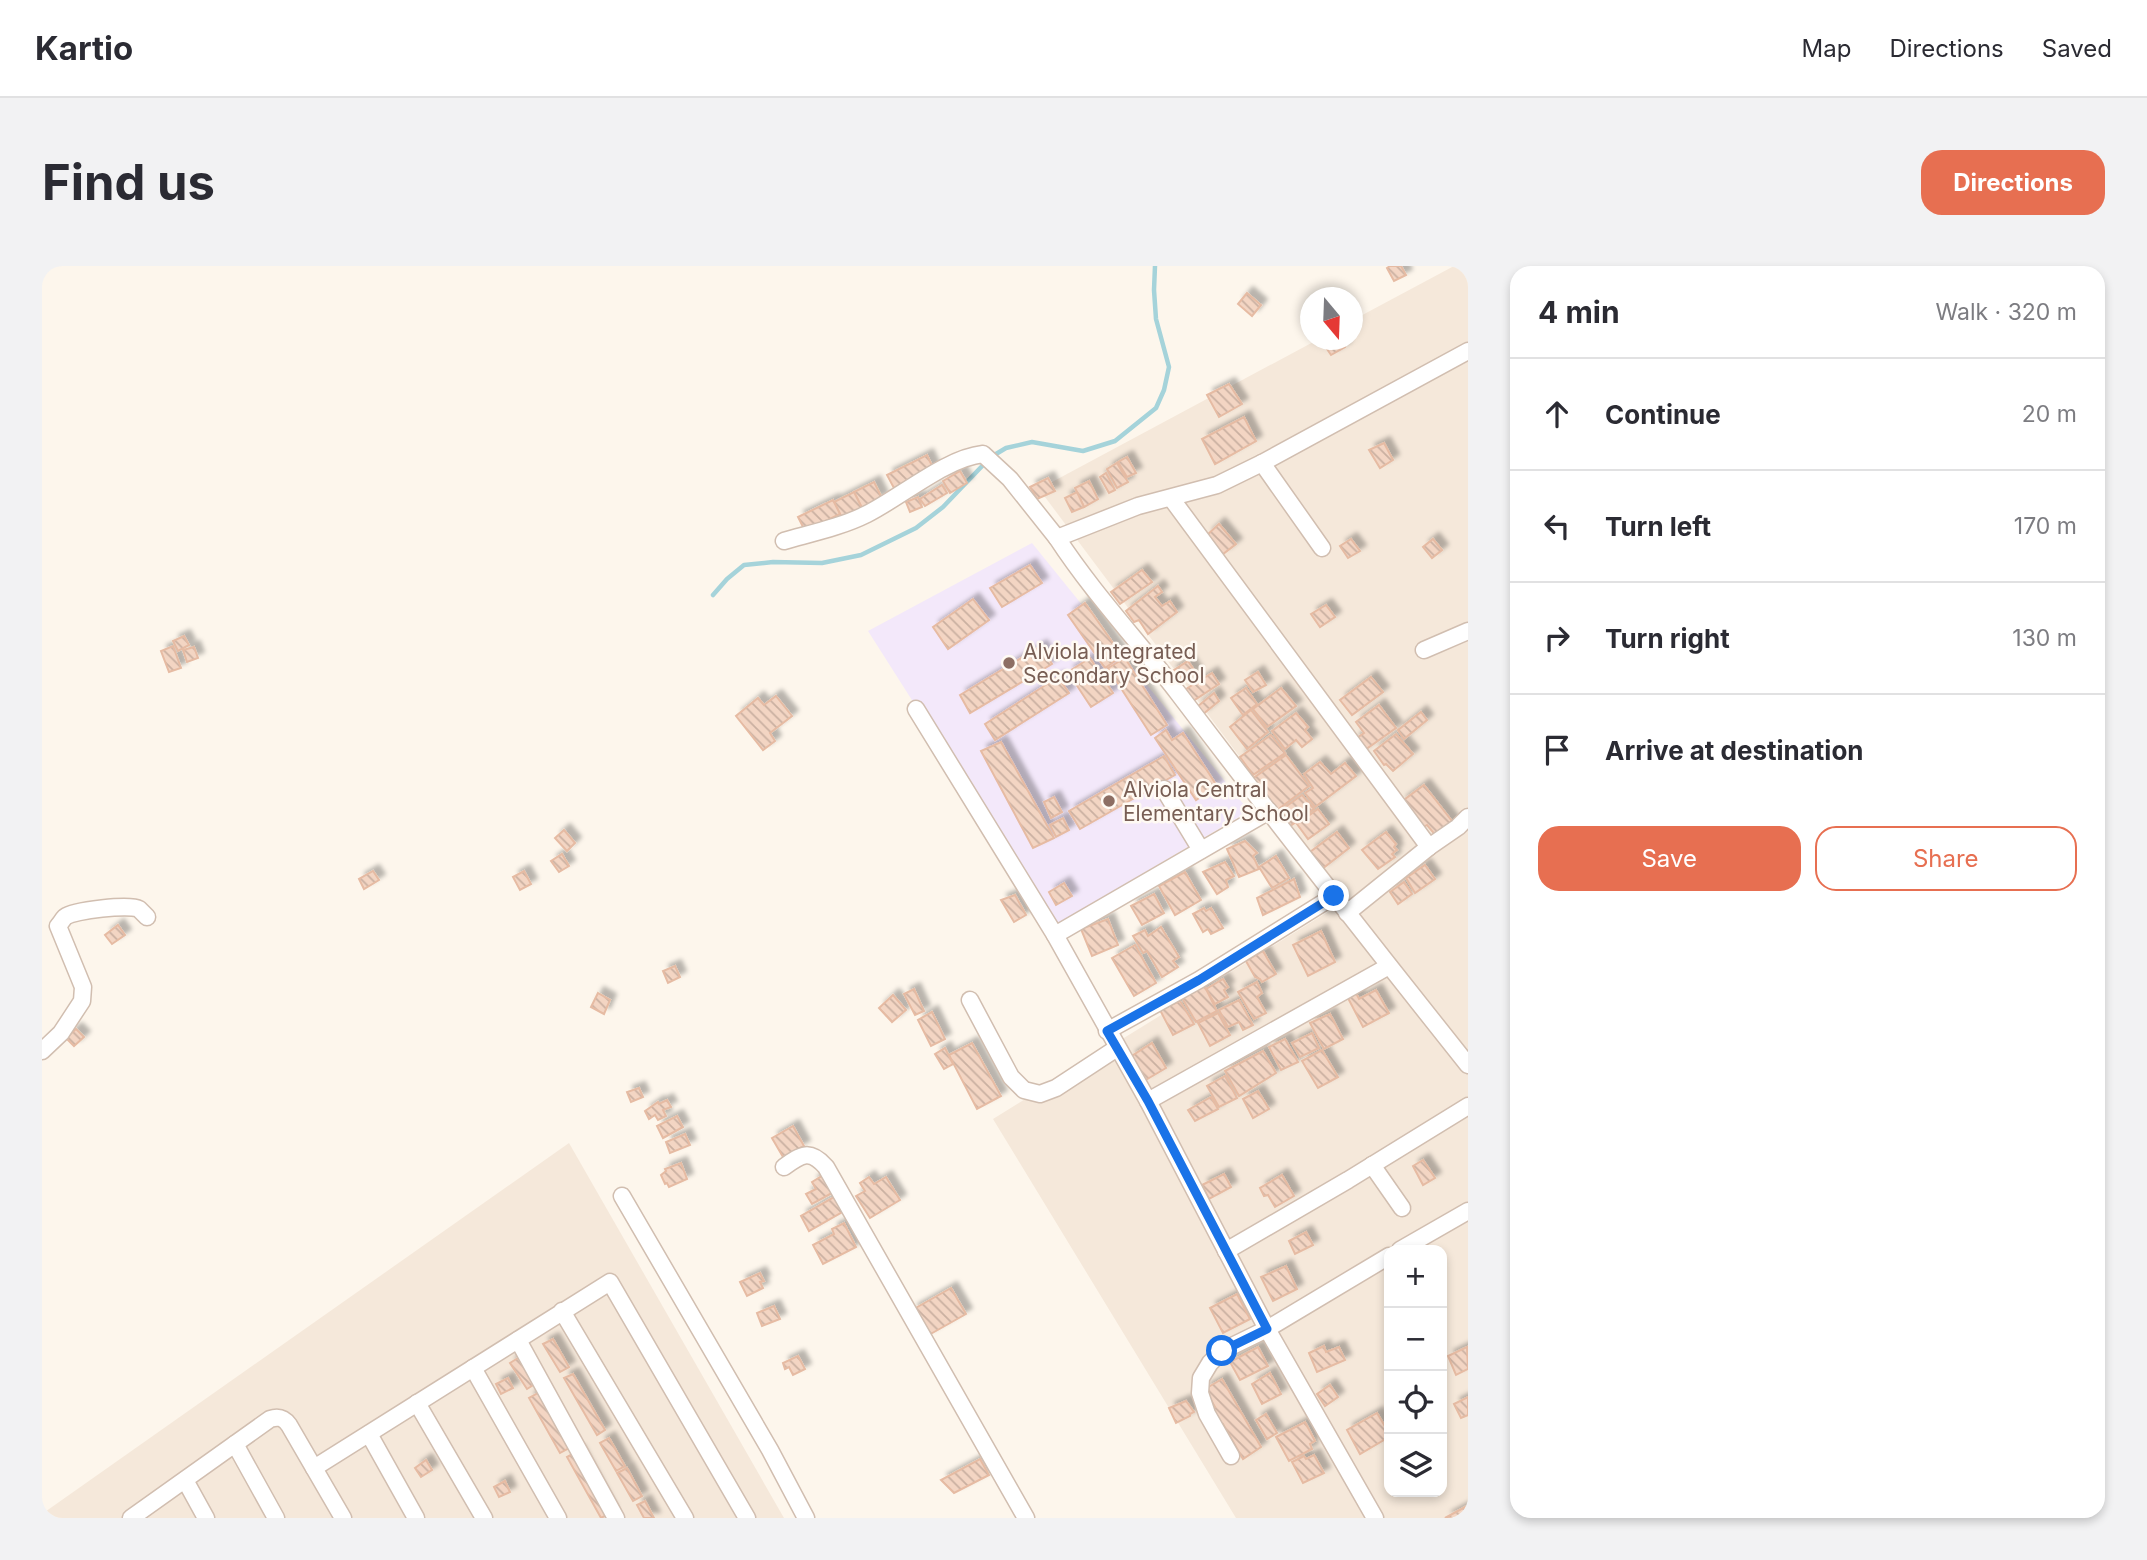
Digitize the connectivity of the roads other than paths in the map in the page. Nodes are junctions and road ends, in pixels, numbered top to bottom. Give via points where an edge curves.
1 (1468, 351) edge
2 (1262, 463) junction
3 (1171, 498) junction
4 (1057, 538) junction
5 (784, 541) dead end
6 (1322, 548) dead end
7 (1468, 631) edge
8 (1424, 650) dead end
9 (916, 709) dead end
10 (1164, 789) dead end
11 (1269, 811) junction
12 (1468, 817) edge
13 (1429, 847) junction
14 (1201, 850) junction
15 (1334, 896) junction
16 (1347, 913) junction
17 (147, 917) dead end
18 (1055, 935) junction
19 (1389, 966) junction
20 (970, 1000) dead end
21 (1107, 1031) junction
22 (1117, 1048) junction
23 (42, 1051) edge
24 (1468, 1065) edge
25 (1148, 1101) junction
26 (1468, 1105) edge
27 (1372, 1165) junction
28 (784, 1167) dead end
29 (622, 1196) dead end
30 (1402, 1208) dead end
31 (1468, 1211) edge
32 (1409, 1245) edge
33 (1226, 1251) junction
34 (1384, 1259) edge
35 (562, 1311) junction
36 (1267, 1329) junction
37 (517, 1340) junction
38 (473, 1368) junction
39 (417, 1403) junction
40 (369, 1434) junction
41 (235, 1444) junction
42 (1231, 1457) dead end
43 (314, 1468) junction
44 (185, 1480) junction
45 (135, 1517) edge
46 (206, 1518) edge
47 (276, 1518) edge
48 (343, 1518) edge
49 (416, 1518) edge
50 (484, 1518) edge
51 (558, 1518) edge
52 (616, 1518) edge
53 (685, 1518) edge
54 (747, 1518) edge
55 (806, 1518) edge
56 (1026, 1518) edge
57 (1375, 1518) edge

1 - 2 street
2 - 3 street via 1217,485
2 - 6 street
3 - 4 street
3 - 13 street
4 - 5 street via 1010,479 983,454 956,462 849,522
4 - 11 street
7 - 8 street
9 - 18 street
10 - 14 street
11 - 14 street
11 - 15 street
12 - 13 street
13 - 16 street
14 - 18 street
15 - 16 street
15 - 21 street
16 - 19 street
17 - 23 street via 128,906 82,910 66,916 58,926 83,986 82,1001 61,1033
18 - 21 street
19 - 24 street
19 - 25 street
20 - 22 street via 1011,1077 1024,1090 1040,1094 1056,1088
21 - 22 street
22 - 25 street
25 - 33 street
26 - 27 street
27 - 30 street
27 - 33 street
28 - 56 street via 809,1155 826,1167
29 - 55 street
31 - 32 street
33 - 36 street
34 - 36 street
35 - 37 street
35 - 53 street
35 - 54 street via 610,1282
36 - 42 street via 1222,1351 1201,1378 1207,1414
36 - 57 street
37 - 38 street
37 - 52 street
38 - 39 street
38 - 51 street
39 - 40 street
39 - 50 street
40 - 43 street
40 - 49 street
41 - 43 street via 270,1419 281,1418
41 - 44 street
41 - 47 street
43 - 48 street
44 - 45 street
44 - 46 street

